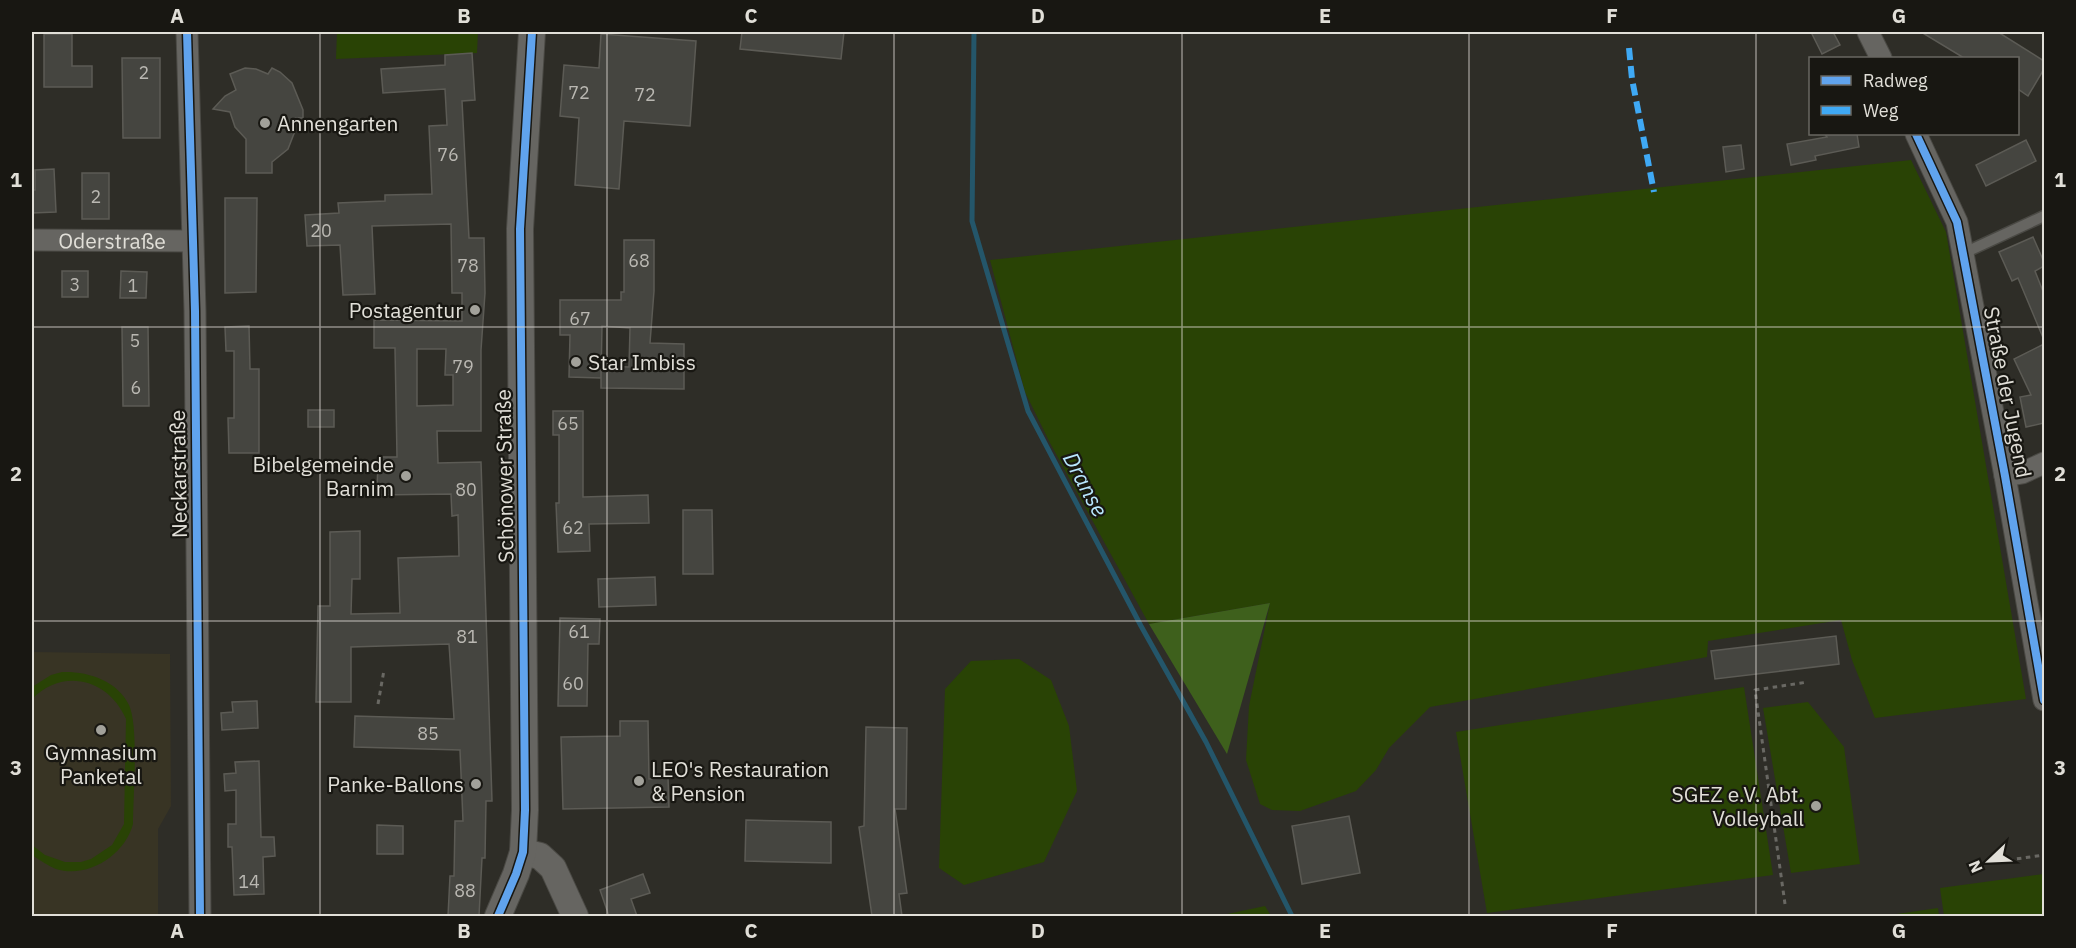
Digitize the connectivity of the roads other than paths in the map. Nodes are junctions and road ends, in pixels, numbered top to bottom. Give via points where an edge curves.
1 (187, 32) edge
2 (532, 32) edge
3 (1868, 32) edge
4 (1880, 57) edge
5 (1916, 135) edge
6 (2044, 216) edge
7 (32, 240) edge
8 (192, 241) junction
9 (1964, 253) junction
10 (2044, 463) edge
11 (2005, 476) junction
12 (2044, 700) edge
13 (523, 852) junction
14 (200, 916) edge
15 (498, 916) edge
16 (574, 916) edge

1 - 8 street, Neckarstraße
2 - 13 street, Schönower Straße via 520,229
3 - 4 street
5 - 9 street, Straße der Jugend via 1957,222
6 - 9 lane
7 - 8 street, Oderstraße
8 - 14 street, Neckarstraße
9 - 11 street, Straße der Jugend
10 - 11 street
11 - 12 street, Straße der Jugend
13 - 15 street, Schönower Straße
13 - 16 street via 540,856 553,868

